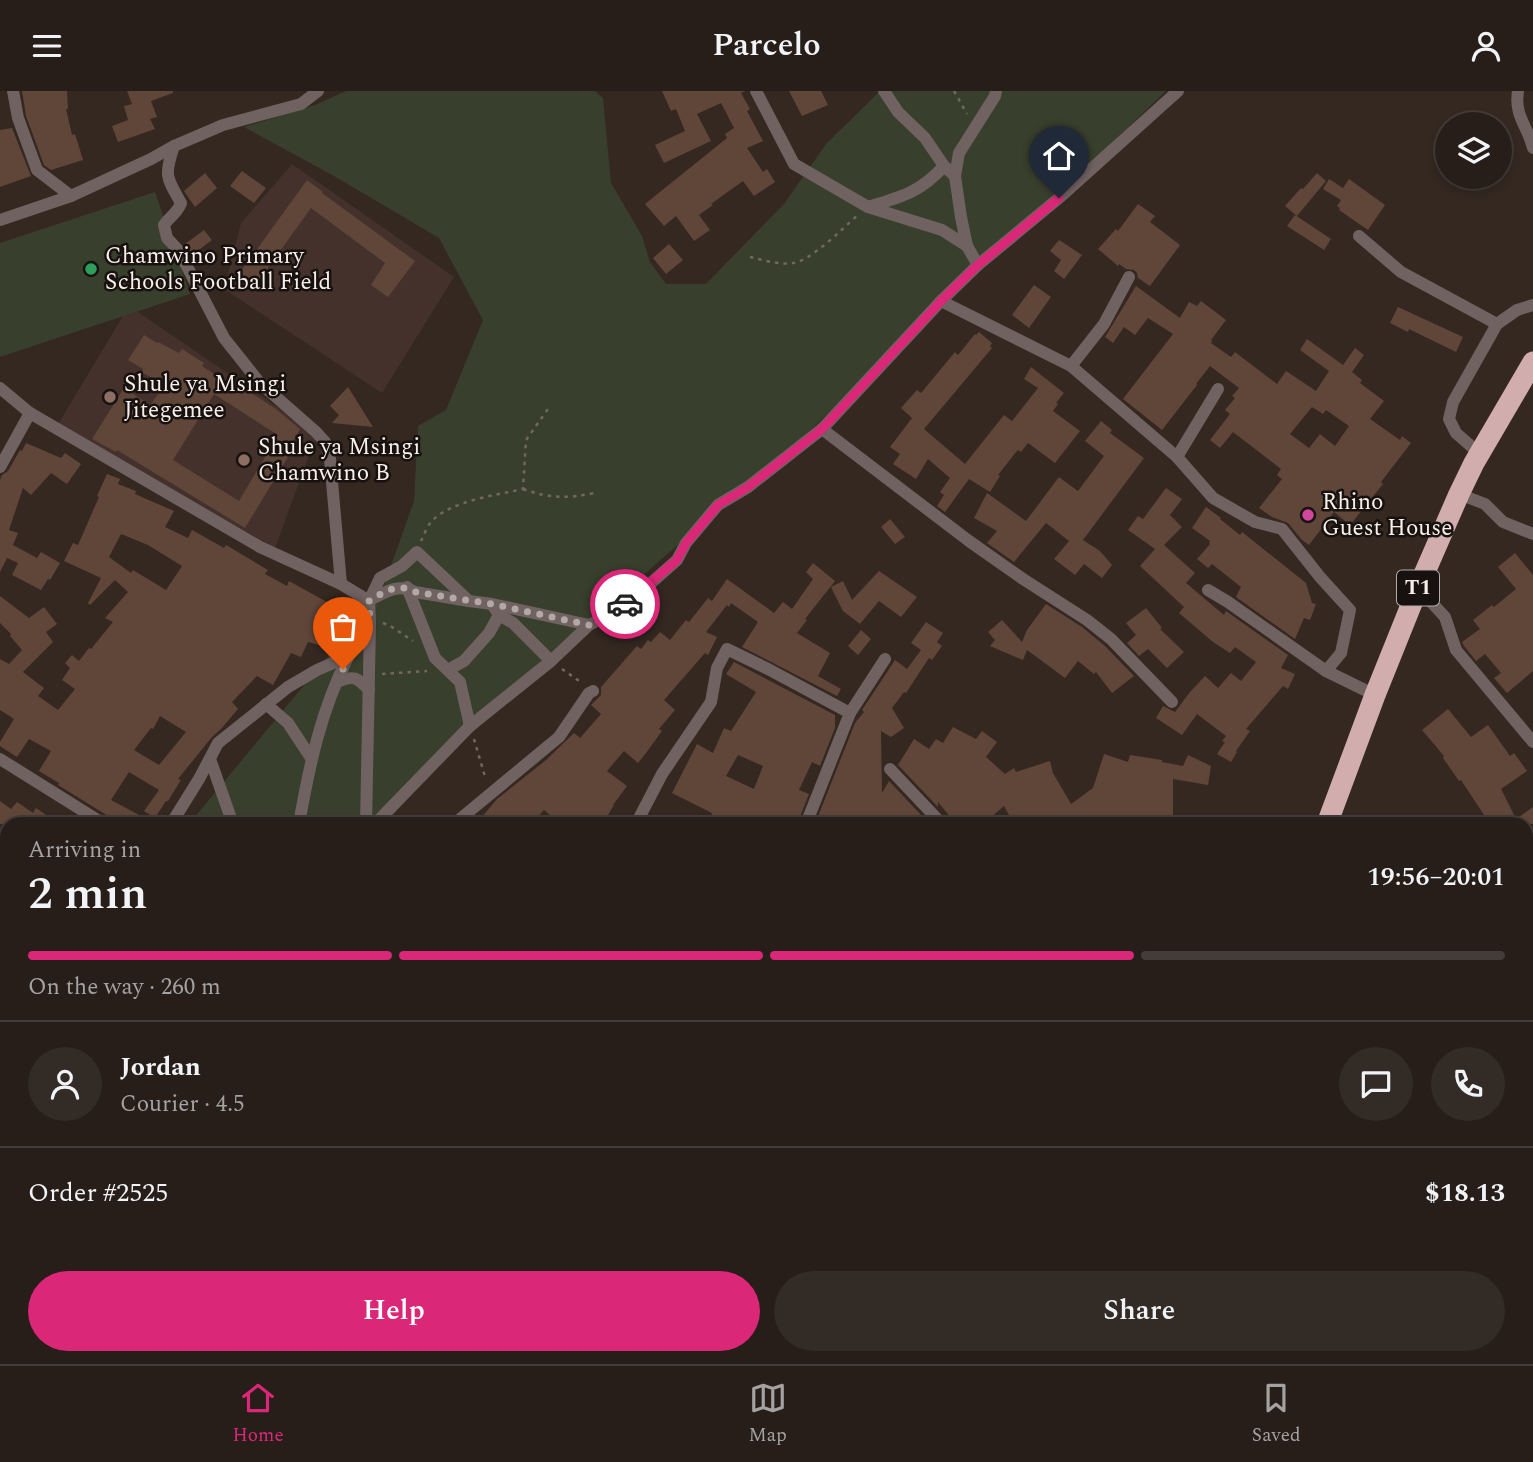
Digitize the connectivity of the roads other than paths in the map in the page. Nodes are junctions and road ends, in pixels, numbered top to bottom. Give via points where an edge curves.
1 (13, 91) edge
2 (318, 91) edge
3 (756, 91) edge
4 (884, 91) edge
5 (996, 91) edge
6 (1178, 91) edge
7 (1518, 91) edge
8 (174, 146) junction
9 (1533, 148) edge
10 (944, 166) junction
11 (955, 176) junction
12 (71, 196) junction
13 (867, 207) junction
14 (0, 220) edge
15 (1359, 236) dead end
16 (967, 246) junction
17 (978, 265) junction
18 (1129, 277) dead end
19 (941, 301) junction
20 (1533, 305) edge
21 (1497, 324) junction
22 (1533, 362) edge
23 (1070, 366) junction
24 (0, 388) edge
25 (1218, 390) dead end
26 (30, 413) junction
27 (822, 429) junction
28 (1479, 454) junction
29 (1177, 457) junction
30 (0, 467) edge
31 (1459, 494) junction
32 (1533, 534) edge
33 (341, 584) junction
34 (407, 587) junction
35 (1418, 588) junction
36 (1208, 590) dead end
37 (369, 601) junction
38 (470, 601) junction
39 (495, 609) junction
40 (370, 620) junction
41 (589, 625) junction
42 (349, 656) junction
43 (885, 659) dead end
44 (551, 661) junction
45 (448, 670) junction
46 (1326, 671) junction
47 (337, 682) junction
48 (369, 690) junction
49 (593, 691) road end
50 (1375, 695) junction
51 (1172, 702) dead end
52 (266, 704) junction
53 (850, 713) junction
54 (470, 726) junction
55 (1533, 742) edge
56 (311, 758) junction
57 (0, 759) edge
58 (210, 759) junction
59 (890, 769) dead end
60 (93, 817) edge
61 (175, 817) edge
62 (231, 817) edge
63 (300, 817) edge
64 (366, 817) edge
65 (382, 817) edge
66 (462, 817) edge
67 (640, 817) edge
68 (809, 817) edge
69 (935, 817) edge
70 (1330, 817) edge

1 - 12 street via 37,170
2 - 8 street via 301,104 223,125
3 - 13 street via 794,164
4 - 10 street
5 - 11 street via 959,153
6 - 17 street
7 - 9 street via 1519,115
8 - 12 street
8 - 33 street via 167,178 181,203 164,225 167,237 179,251 223,338 259,383 325,442
10 - 11 street
10 - 13 street via 927,183
11 - 16 street
12 - 14 street
13 - 16 street via 942,230
15 - 21 street via 1401,272
16 - 17 street
17 - 19 street
18 - 23 street via 1104,324
19 - 23 street
19 - 27 street
20 - 21 street
21 - 28 street via 1453,402 1449,419 1456,433
22 - 28 highway, T1
23 - 29 street
24 - 26 street
25 - 29 street
26 - 30 street
26 - 33 street via 260,547
27 - 41 street via 718,505 677,560 613,613
27 - 51 street via 968,541 1087,620
28 - 31 highway, T1
29 - 46 street via 1213,498 1255,522 1282,529 1350,610 1341,653
31 - 32 street via 1485,504 1503,522
31 - 35 highway, T1
33 - 37 street
34 - 37 street via 390,589
34 - 38 street
34 - 45 street via 435,658
35 - 50 highway, T1
35 - 55 street via 1445,617 1456,650
36 - 46 street
37 - 38 street via 380,578 417,552
37 - 40 street
38 - 39 street
39 - 41 street
39 - 44 street
39 - 45 street via 489,633 464,661
40 - 42 street
40 - 48 street
41 - 44 street
42 - 47 street
42 - 52 street via 317,670
43 - 53 street
44 - 54 street
45 - 54 street via 460,682
46 - 50 street
47 - 48 street via 359,679
47 - 56 street
48 - 64 street
49 - 66 street via 559,737
50 - 70 highway, T1
52 - 56 street via 288,723
52 - 58 street via 218,743
53 - 67 street via 727,649 717,668 711,702 662,774
53 - 68 street
54 - 65 street
56 - 63 street
57 - 60 street
58 - 61 street
58 - 62 street
59 - 69 street

